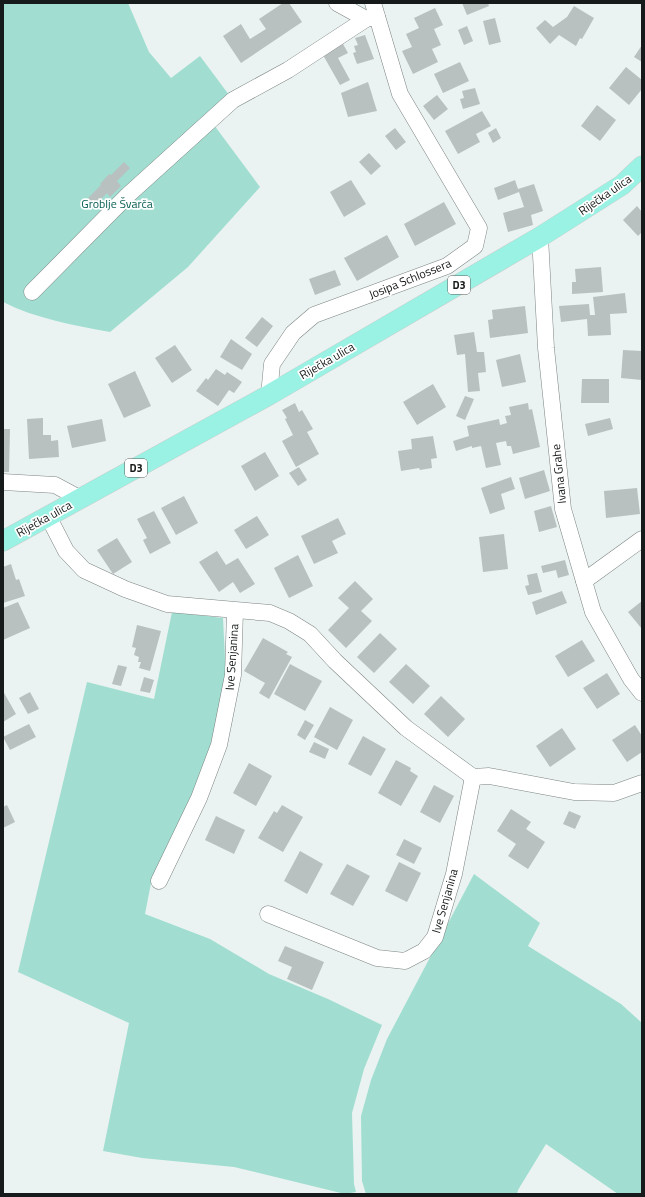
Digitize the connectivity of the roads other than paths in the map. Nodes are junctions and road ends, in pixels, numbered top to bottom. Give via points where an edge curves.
1 (337, 3) edge
2 (372, 13) edge
3 (642, 166) edge
4 (540, 238) junction
5 (32, 292) dead end
6 (269, 395) junction
7 (3, 482) edge
8 (81, 499) junction
9 (48, 516) junction
10 (642, 539) edge
11 (3, 542) edge
12 (584, 581) junction
13 (235, 611) junction
14 (642, 693) edge
15 (473, 777) junction
16 (642, 783) edge
17 (159, 881) dead end
18 (268, 914) dead end

1 - 2 street
2 - 5 street via 288,70 233,100 128,195
2 - 6 street, Josipa Schlossera via 400,94 479,228 475,246 447,266 314,316 293,333 272,364
3 - 4 main road, Riječka ulica / D3 via 622,185
4 - 6 main road, Riječka ulica / D3
4 - 12 street, Ivana Grahe via 546,348 562,508
6 - 8 main road, Riječka ulica / D3
7 - 8 street via 55,485
8 - 9 main road, Riječka ulica / D3
9 - 11 main road, Riječka ulica / D3
9 - 13 street, Ive Senjanina via 66,551 84,570 125,589 167,604
10 - 12 street
12 - 14 street, Ivana Grahe via 593,612 631,679
13 - 15 street, Ive Senjanina via 270,613 310,634 335,662 406,728
13 - 17 street, Ive Senjanina via 233,675 219,744 199,798
15 - 16 street via 489,776 574,792 614,793
15 - 18 street, Ive Senjanina via 454,874 435,937 424,952 405,961 377,958

